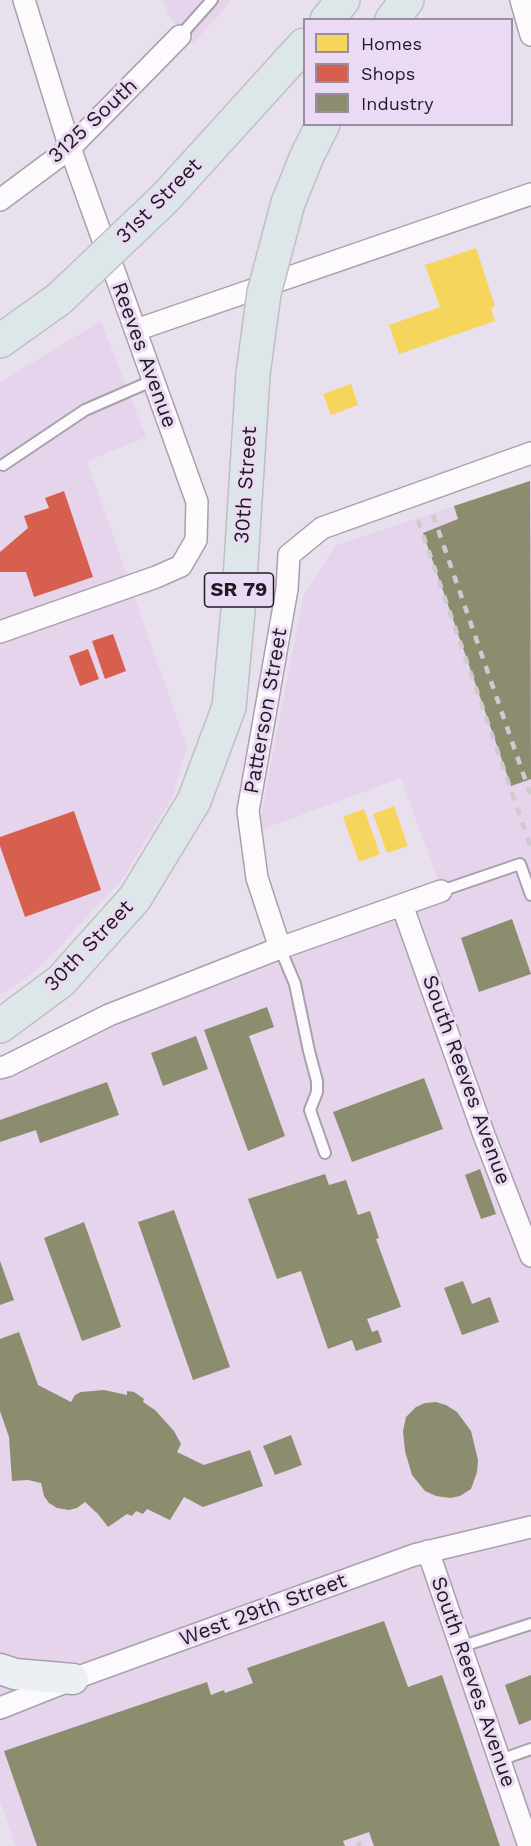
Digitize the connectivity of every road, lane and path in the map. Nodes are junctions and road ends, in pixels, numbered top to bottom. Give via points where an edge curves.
1 (24, 0) edge
2 (212, 0) edge
3 (343, 0) edge
4 (407, 0) edge
5 (521, 0) edge
6 (329, 18) edge
7 (394, 18) edge
8 (531, 35) edge
9 (180, 36) joint
10 (303, 46) edge
11 (322, 126) edge
12 (70, 148) junction
13 (531, 194) edge
14 (0, 200) edge
15 (136, 330) junction
16 (0, 341) edge
17 (154, 380) junction
18 (531, 453) edge
19 (3, 465) dead end
20 (0, 632) edge
21 (441, 891) joint
22 (531, 895) edge
23 (402, 905) junction
24 (280, 948) junction
25 (0, 1026) edge
26 (0, 1068) edge
27 (325, 1153) dead end
28 (531, 1256) edge
29 (531, 1527) edge
30 (428, 1551) junction
31 (531, 1624) edge
32 (460, 1647) junction
33 (0, 1669) edge
34 (73, 1679) junction
35 (0, 1708) edge
36 (531, 1749) edge
37 (500, 1760) junction
38 (529, 1846) edge

1 - 12 street, Reeves Avenue
2 - 9 lane
3 - 6 main road
4 - 7 main road
5 - 8 street
9 - 12 street, 3125 South
10 - 16 main road, 31st Street, bridge via 165,198 59,299
11 - 25 main road, 30th Street / SR 79, bridge via 288,203 264,293 253,374 229,707 194,801 135,898 61,981
12 - 14 street, 3125 South
12 - 15 street, Reeves Avenue
13 - 15 street
15 - 17 street, Reeves Avenue
17 - 19 lane via 85,410
17 - 20 street, Reeves Avenue via 198,502 196,540 181,566
18 - 24 street, Patterson Street via 322,528 289,555 287,589 248,811 257,878
21 - 22 lane via 520,864
21 - 23 street
23 - 24 street
23 - 28 street, South Reeves Avenue
24 - 26 street via 109,1015
24 - 27 lane via 295,984 317,1081 310,1110
29 - 30 street, West 29th Street
30 - 32 street, South Reeves Avenue
30 - 34 street, West 29th Street
31 - 32 lane
32 - 37 street, South Reeves Avenue
33 - 34 main road
34 - 35 street, West 29th Street
36 - 37 lane
37 - 38 street, South Reeves Avenue

